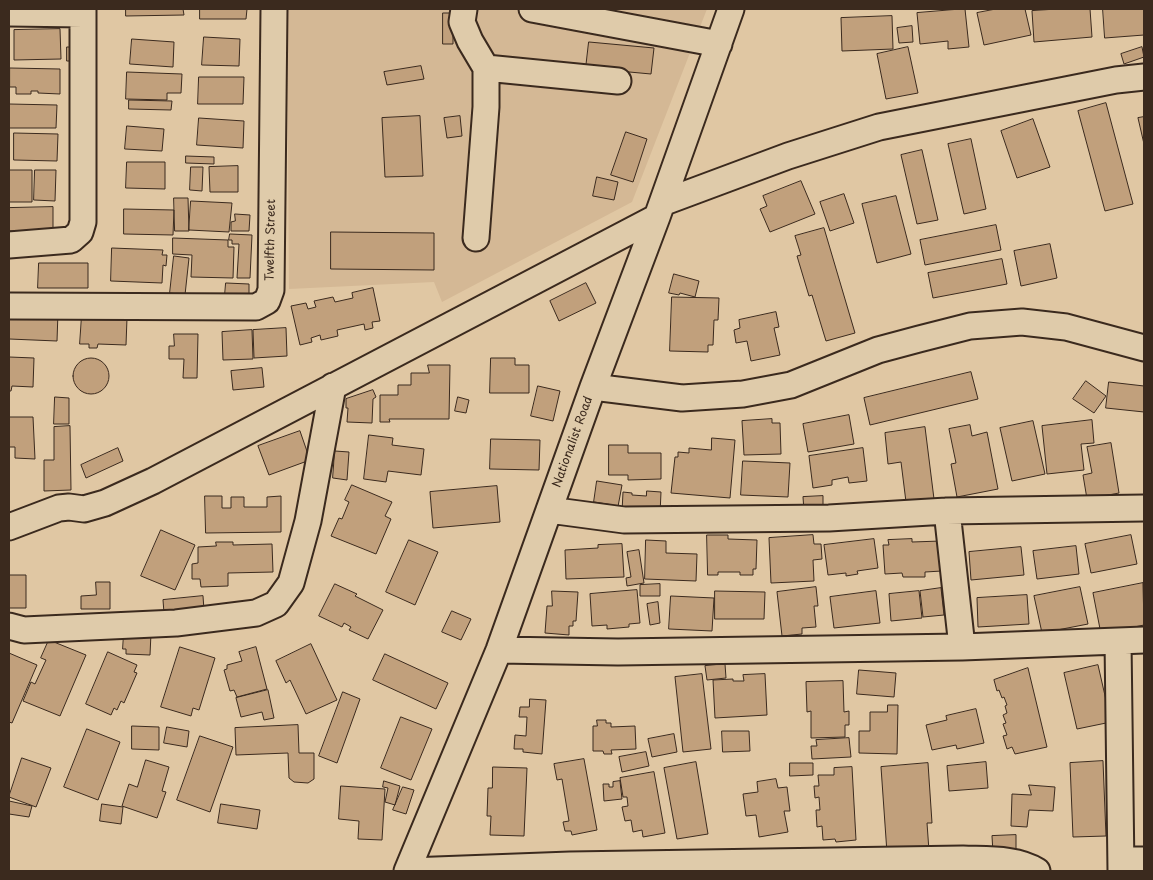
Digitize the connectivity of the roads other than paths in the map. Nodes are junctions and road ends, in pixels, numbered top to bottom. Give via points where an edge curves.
1 (274, 9) edge
2 (464, 9) edge
3 (731, 9) edge
4 (541, 10) edge
5 (83, 11) edge
6 (9, 13) edge
7 (719, 44) junction
8 (486, 68) junction
9 (1144, 77) edge
10 (618, 81) dead end
11 (660, 210) junction
12 (476, 238) dead end
13 (9, 245) edge
14 (9, 306) edge
15 (1144, 348) edge
16 (333, 386) junction
17 (593, 387) junction
18 (1144, 508) edge
19 (549, 510) junction
20 (947, 511) junction
21 (9, 527) edge
22 (9, 626) edge
23 (1144, 640) edge
24 (1118, 641) junction
25 (962, 647) junction
26 (498, 650) junction
27 (1129, 864) edge
28 (729, 867) edge
29 (453, 870) edge
30 (408, 871) edge
31 (1037, 871) edge

1 - 14 street, Twelfth Street via 271,290 267,301 256,306
2 - 8 street via 462,22
3 - 7 street, Nationalist Road
4 - 7 street
5 - 6 street
5 - 13 street via 83,222 80,232 71,240
7 - 11 street, Nationalist Road
8 - 10 street
8 - 12 street
9 - 11 street via 879,128 788,156
11 - 16 street
11 - 17 street, Nationalist Road
15 - 17 street via 1066,327 1022,322 970,326 927,336 878,350 791,385 743,394 682,398
16 - 21 street via 105,503 84,509 59,508
16 - 22 street via 308,521 291,583 276,604 256,613 176,623 24,630
17 - 19 street, Nationalist Road
18 - 20 street
19 - 20 street via 624,520 829,518
19 - 26 street, Nationalist Road
20 - 25 street
23 - 24 street
24 - 25 street
24 - 27 street
25 - 26 street via 618,652
26 - 30 street, Nationalist Road
28 - 29 street via 570,865
28 - 31 street via 964,859 998,861 1028,866
29 - 30 street

